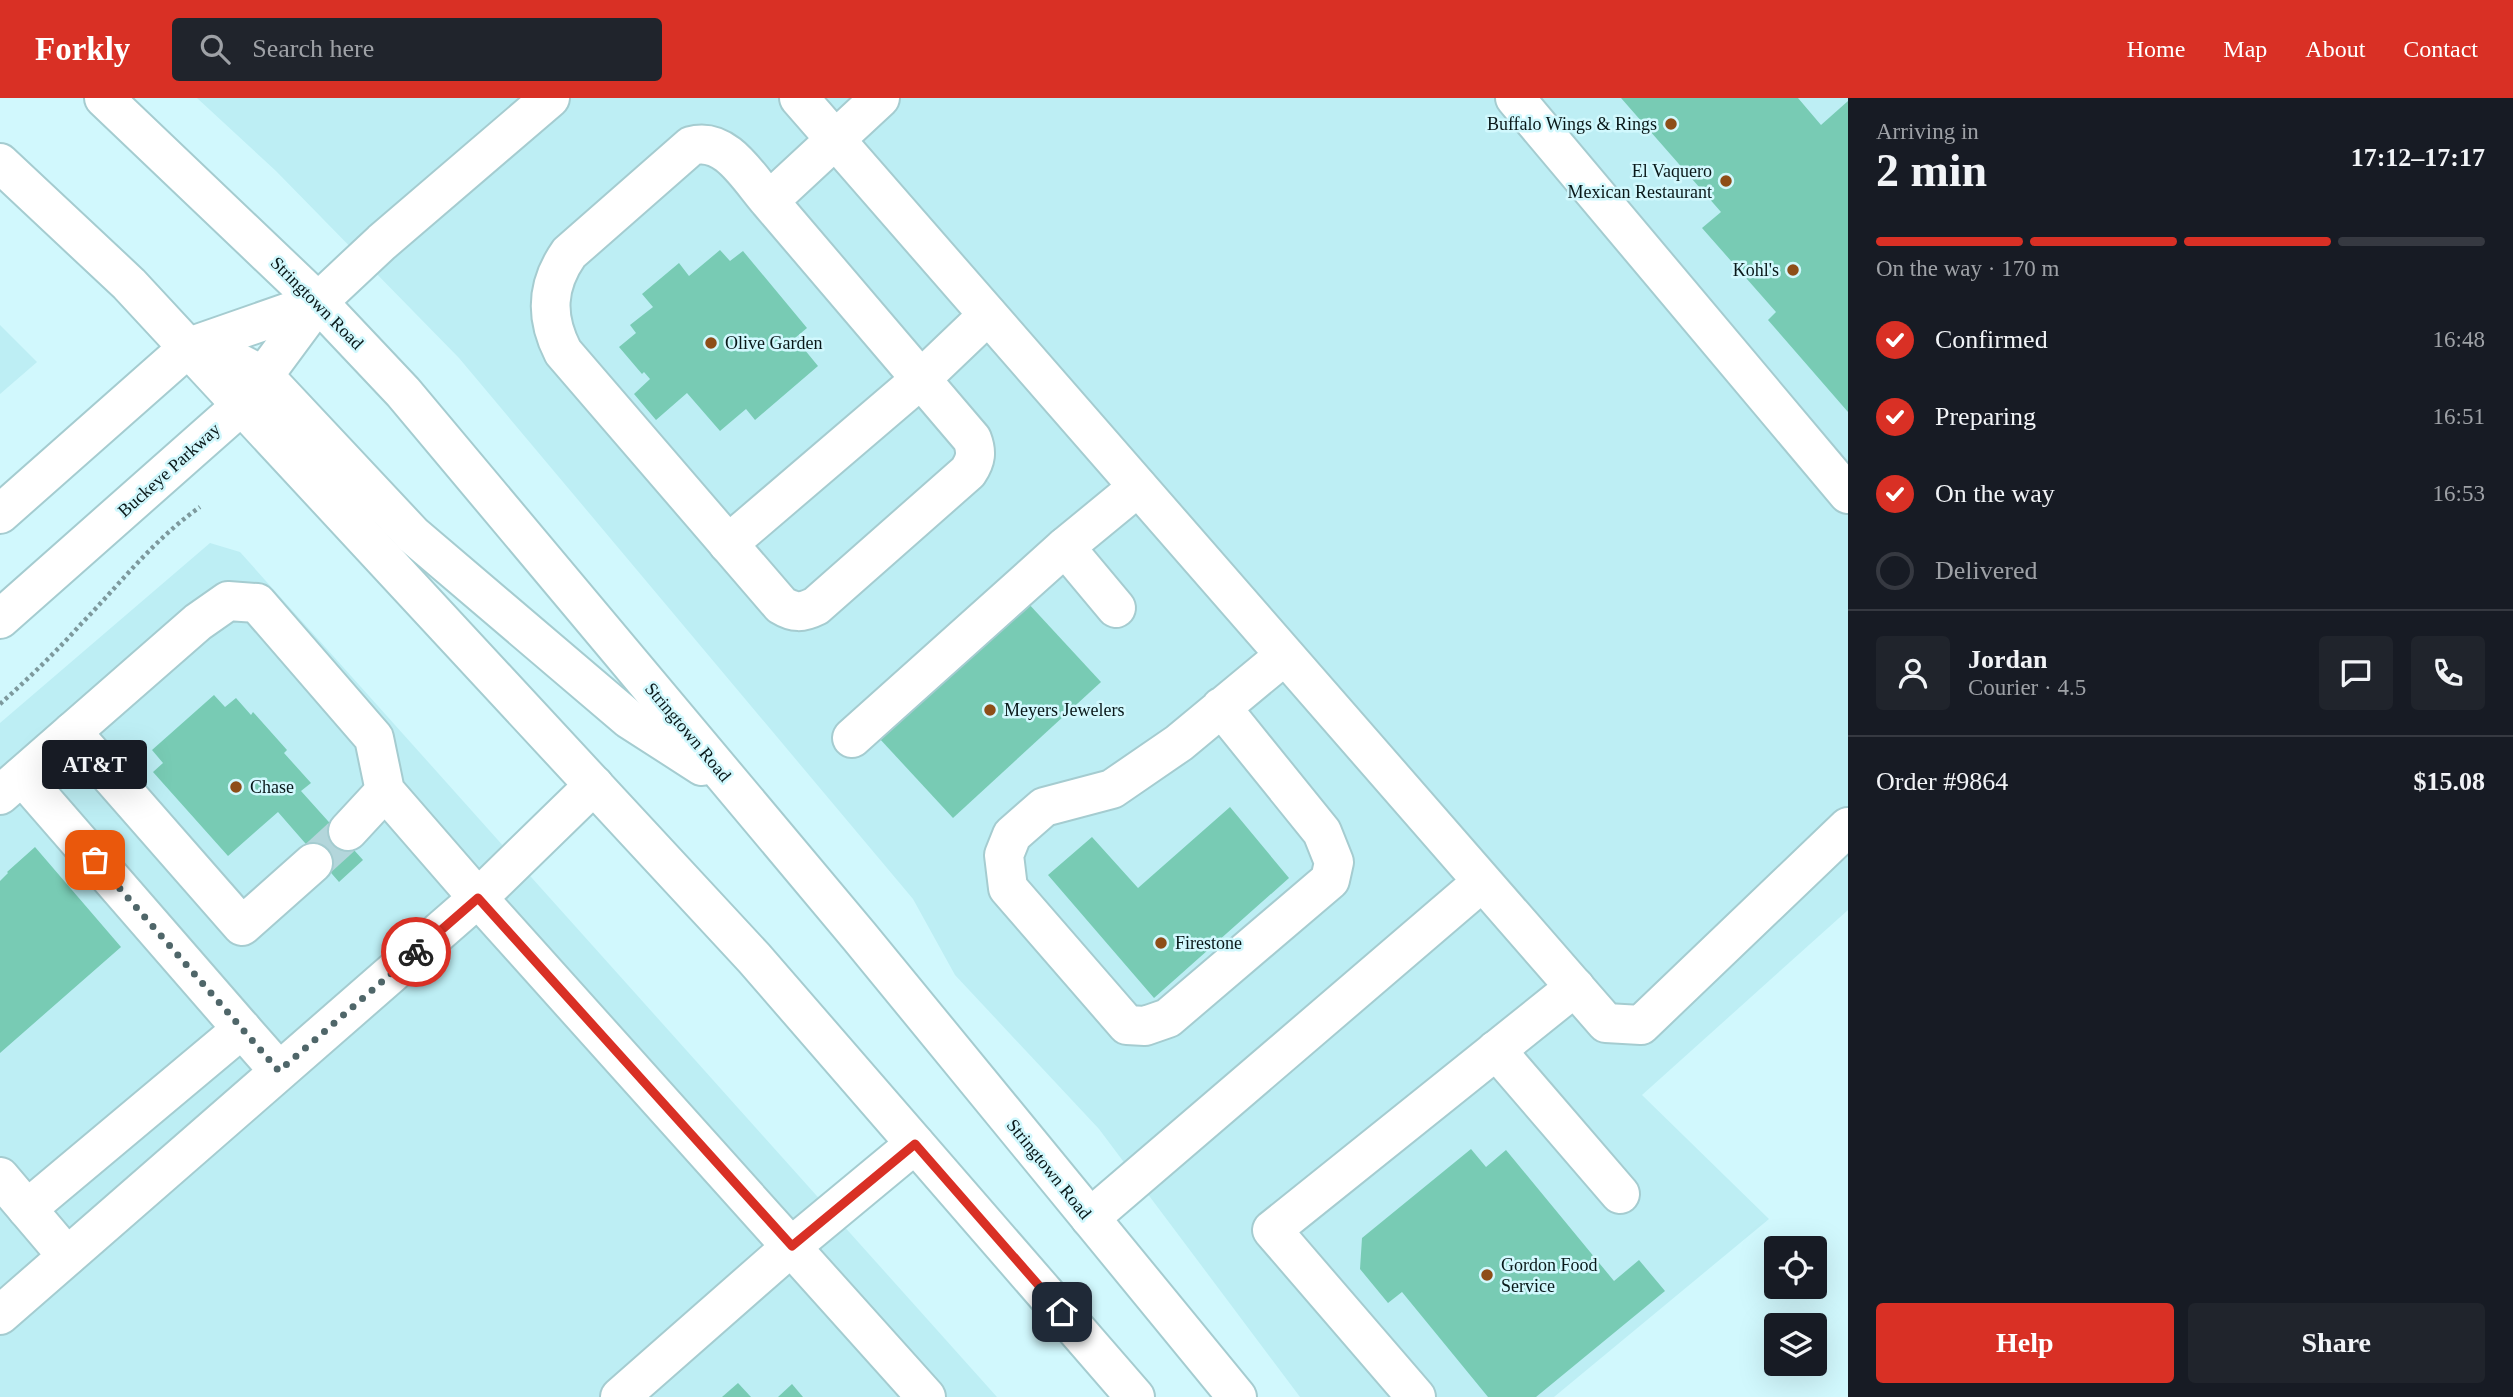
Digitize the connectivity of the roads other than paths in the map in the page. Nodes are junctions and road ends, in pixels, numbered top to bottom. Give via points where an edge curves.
1 (104, 98) edge
2 (551, 98) edge
3 (799, 98) edge
4 (880, 98) edge
5 (1515, 98) edge
6 (836, 140) junction
7 (0, 163) edge
8 (769, 201) junction
9 (318, 302) junction
10 (988, 315) junction
11 (189, 347) junction
12 (921, 379) junction
13 (253, 390) junction
14 (1138, 487) junction
15 (1848, 494) edge
16 (0, 514) edge
17 (728, 544) junction
18 (1065, 547) junction
19 (1116, 608) dead end
20 (0, 619) edge
21 (1284, 656) junction
22 (1221, 707) junction
23 (72, 732) junction
24 (852, 738) dead end
25 (594, 785) junction
26 (11, 786) edge
27 (734, 786) junction
28 (385, 791) junction
29 (1848, 827) edge
30 (348, 831) tunnel mouth
31 (313, 863) tunnel mouth
32 (1482, 882) junction
33 (478, 898) junction
34 (1575, 987) junction
35 (242, 1030) junction
36 (1496, 1050) junction
37 (279, 1071) junction
38 (915, 1144) junction
39 (0, 1177) edge
40 (1620, 1194) dead end
41 (27, 1209) junction
42 (1090, 1218) junction
43 (792, 1246) junction
44 (67, 1256) junction
45 (0, 1315) edge
46 (620, 1397) edge
47 (926, 1397) edge
48 (1135, 1397) edge
49 (1237, 1397) edge
50 (1416, 1397) edge

1 - 9 main road, Stringtown Road
2 - 9 main road, Buckeye Parkway
3 - 6 main road
4 - 6 main road
5 - 15 main road
6 - 8 main road
6 - 10 main road
7 - 11 main road
8 - 12 main road
8 - 17 main road via 726,152 716,145 691,146 569,253 551,292 554,333 563,352
9 - 11 main road, Buckeye Parkway
9 - 13 main road, Buckeye Parkway
9 - 27 main road, Stringtown Road via 403,392
10 - 12 main road
10 - 14 main road
11 - 13 main road
11 - 16 main road, Buckeye Parkway
12 - 17 main road
12 - 17 main road via 972,439 977,450 975,463 816,606 792,612 781,605
13 - 20 main road, Buckeye Parkway
13 - 25 main road
13 - 27 main road via 413,535 629,719
14 - 18 main road
14 - 21 main road
18 - 19 main road
18 - 24 main road
21 - 22 main road
21 - 32 main road
22 - 22 main road via 1322,832 1334,862 1330,880 1168,1018 1145,1026 1127,1025 1008,888 1004,855 1012,835 1044,807 1112,789 1180,743
23 - 26 main road
23 - 28 main road via 228,601 257,603 374,738
23 - 31 main road via 242,926
25 - 33 main road
25 - 38 main road via 754,958
26 - 35 main road
27 - 42 main road, Stringtown Road
28 - 30 main road
28 - 33 main road
29 - 34 main road via 1641,1025 1606,1023
32 - 34 main road
32 - 42 main road
33 - 37 main road
33 - 43 main road
34 - 36 main road
35 - 37 main road
35 - 41 main road
36 - 40 main road
36 - 50 main road via 1272,1230
37 - 44 main road
38 - 43 main road
38 - 48 main road
39 - 41 main road
41 - 44 main road
42 - 49 main road, Stringtown Road
43 - 46 main road
43 - 47 main road
44 - 45 main road

